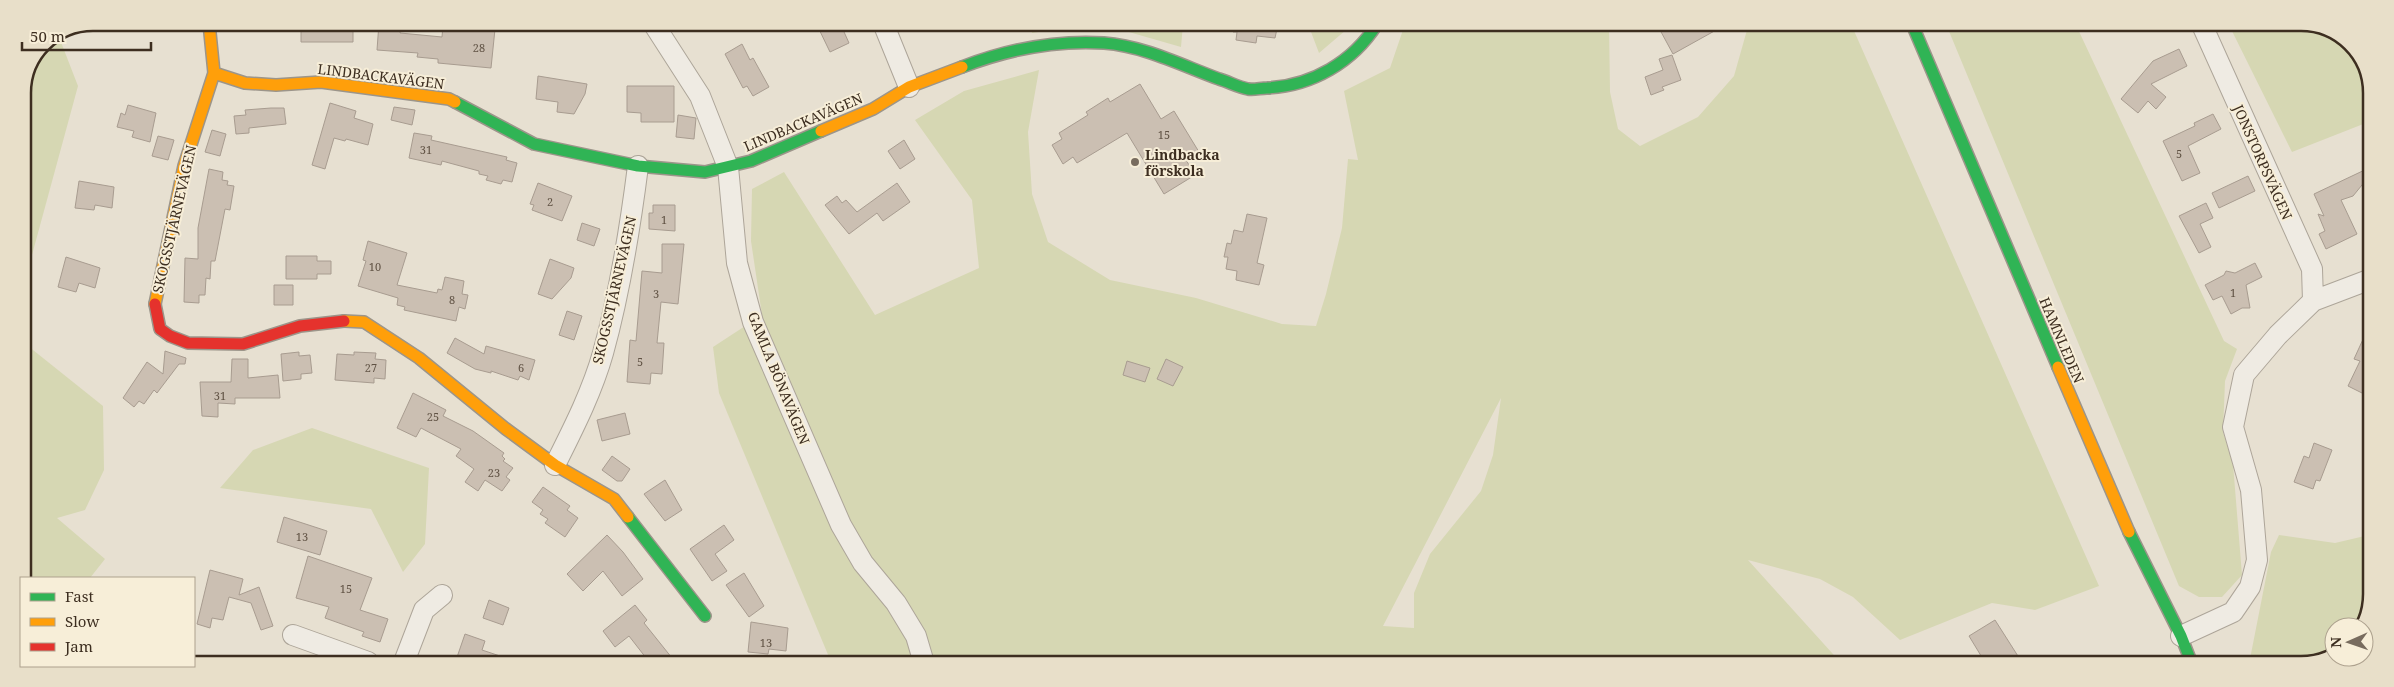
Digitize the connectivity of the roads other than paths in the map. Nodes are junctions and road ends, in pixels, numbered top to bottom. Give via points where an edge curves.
1 (210, 31) edge
2 (658, 31) edge
3 (886, 31) edge
4 (1372, 31) edge
5 (1915, 31) edge
6 (2205, 31) edge
7 (214, 73) junction
8 (909, 87) junction
9 (638, 166) junction
10 (728, 167) junction
11 (2363, 282) edge
12 (2313, 301) junction
13 (555, 465) junction
14 (442, 595) dead end
15 (705, 616) dead end
16 (293, 635) dead end
17 (2181, 636) junction
18 (351, 656) edge
19 (406, 656) edge
20 (922, 656) edge
21 (2189, 656) edge

1 - 7 street, SKOGSSTJÄRNEVÄGEN
2 - 10 street, GAMLA BÖNAVÄGEN via 700,96
3 - 8 street
4 - 8 street, LINDBACKAVÄGEN via 1351,55 1327,72 1299,85 1248,89 1181,66 1152,52 1104,43 1080,43 1045,45 985,58
5 - 17 street, HAMNLEDEN via 2118,510
6 - 12 street, JONSTORPSVÄGEN via 2312,269
7 - 9 street, LINDBACKAVÄGEN via 245,83 276,86 321,82 449,99 534,144
7 - 13 street, SKOGSSTJÄRNEVÄGEN via 184,166 163,259 155,304 160,329 188,343 243,344 300,326 364,322 419,358
8 - 10 street, LINDBACKAVÄGEN via 873,109 751,162
9 - 10 street, LINDBACKAVÄGEN via 705,172
9 - 13 street, SKOGSSTJÄRNEVÄGEN via 628,240 603,354 580,415
10 - 20 street, GAMLA BÖNAVÄGEN via 737,264 753,322 841,526 862,563 896,603 916,636
11 - 12 street
12 - 17 street via 2244,375 2233,427 2251,490 2257,560 2250,587 2232,612
13 - 15 street, SKOGSSTJÄRNEVÄGEN via 614,499
14 - 19 street via 424,610
16 - 18 street
17 - 21 street, HAMNLEDEN

